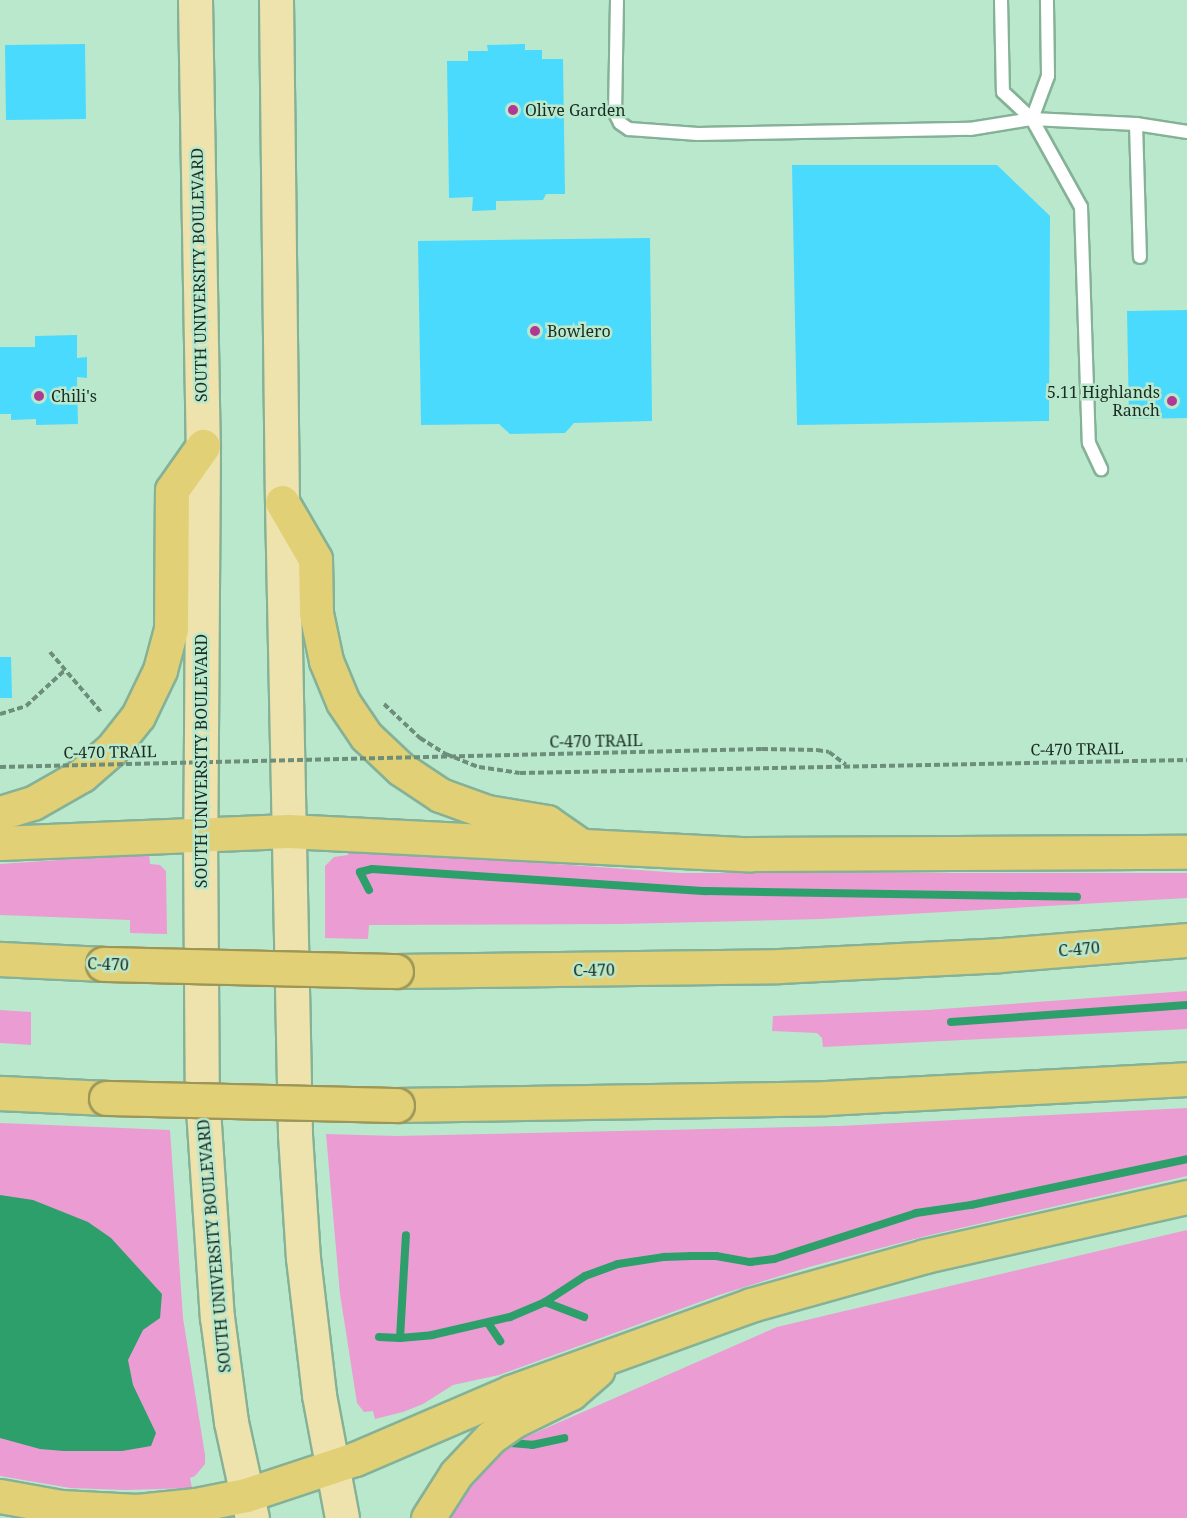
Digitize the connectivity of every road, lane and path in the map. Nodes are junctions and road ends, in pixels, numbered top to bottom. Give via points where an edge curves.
1 (195, 0) edge
2 (276, 0) edge
3 (617, 0) edge
4 (1001, 0) edge
5 (1047, 0) edge
6 (1032, 119) junction
7 (1136, 124) junction
8 (1187, 132) edge
9 (1140, 257) dead end
10 (203, 446) junction
11 (1101, 469) dead end
12 (282, 502) junction
13 (50, 652) dead end
14 (65, 670) junction
15 (379, 700) dead end
16 (0, 714) edge
17 (95, 722) dead end
18 (52, 758) dead end
19 (1187, 760) edge
20 (847, 765) junction
21 (0, 767) edge
22 (22, 774) dead end
23 (0, 813) edge
24 (288, 831) junction
25 (200, 833) junction
26 (0, 843) edge
27 (581, 846) junction
28 (1187, 852) edge
29 (1187, 940) edge
30 (0, 959) edge
31 (1187, 1079) edge
32 (0, 1093) edge
33 (1187, 1197) edge
34 (616, 1353) junction
35 (331, 1467) junction
36 (0, 1496) edge
37 (249, 1507) edge
38 (342, 1518) edge
39 (428, 1518) edge

1 - 10 main road, SOUTH UNIVERSITY BOULEVARD
2 - 12 main road
3 - 6 lane via 615,113 629,129 698,134 959,129
4 - 6 lane via 1003,92
5 - 6 lane via 1048,76
6 - 7 lane
6 - 11 lane via 1081,207 1089,442
7 - 8 lane
7 - 9 lane
10 - 23 highway via 172,490 171,629 165,657 144,706 119,741 82,775 33,803
10 - 25 main road, SOUTH UNIVERSITY BOULEVARD
12 - 24 main road
12 - 27 highway via 315,560 316,613 328,667 343,702 366,736 401,769 440,795 487,812 548,822
13 - 14 path
14 - 16 path via 26,706
14 - 17 path via 105,712
15 - 20 path via 430,744 461,761 495,770 520,773
18 - 22 path
19 - 20 path, C-470 TRAIL
20 - 21 path, C-470 TRAIL, bridge via 840,758 817,750 762,748
24 - 25 highway
24 - 27 highway
24 - 35 main road via 298,1185 307,1298
25 - 26 highway
25 - 37 main road, SOUTH UNIVERSITY BOULEVARD via 201,1075 212,1261 225,1384
27 - 28 highway via 813,855
29 - 30 highway, C-470, bridge via 1000,955 779,966 396,971
31 - 32 highway, bridge via 826,1098 397,1105
33 - 34 highway via 867,1271 752,1305
34 - 35 highway via 479,1404
34 - 39 highway via 571,1393 491,1437 456,1474
35 - 37 highway
35 - 38 main road
36 - 37 highway via 61,1507 137,1511 196,1505

